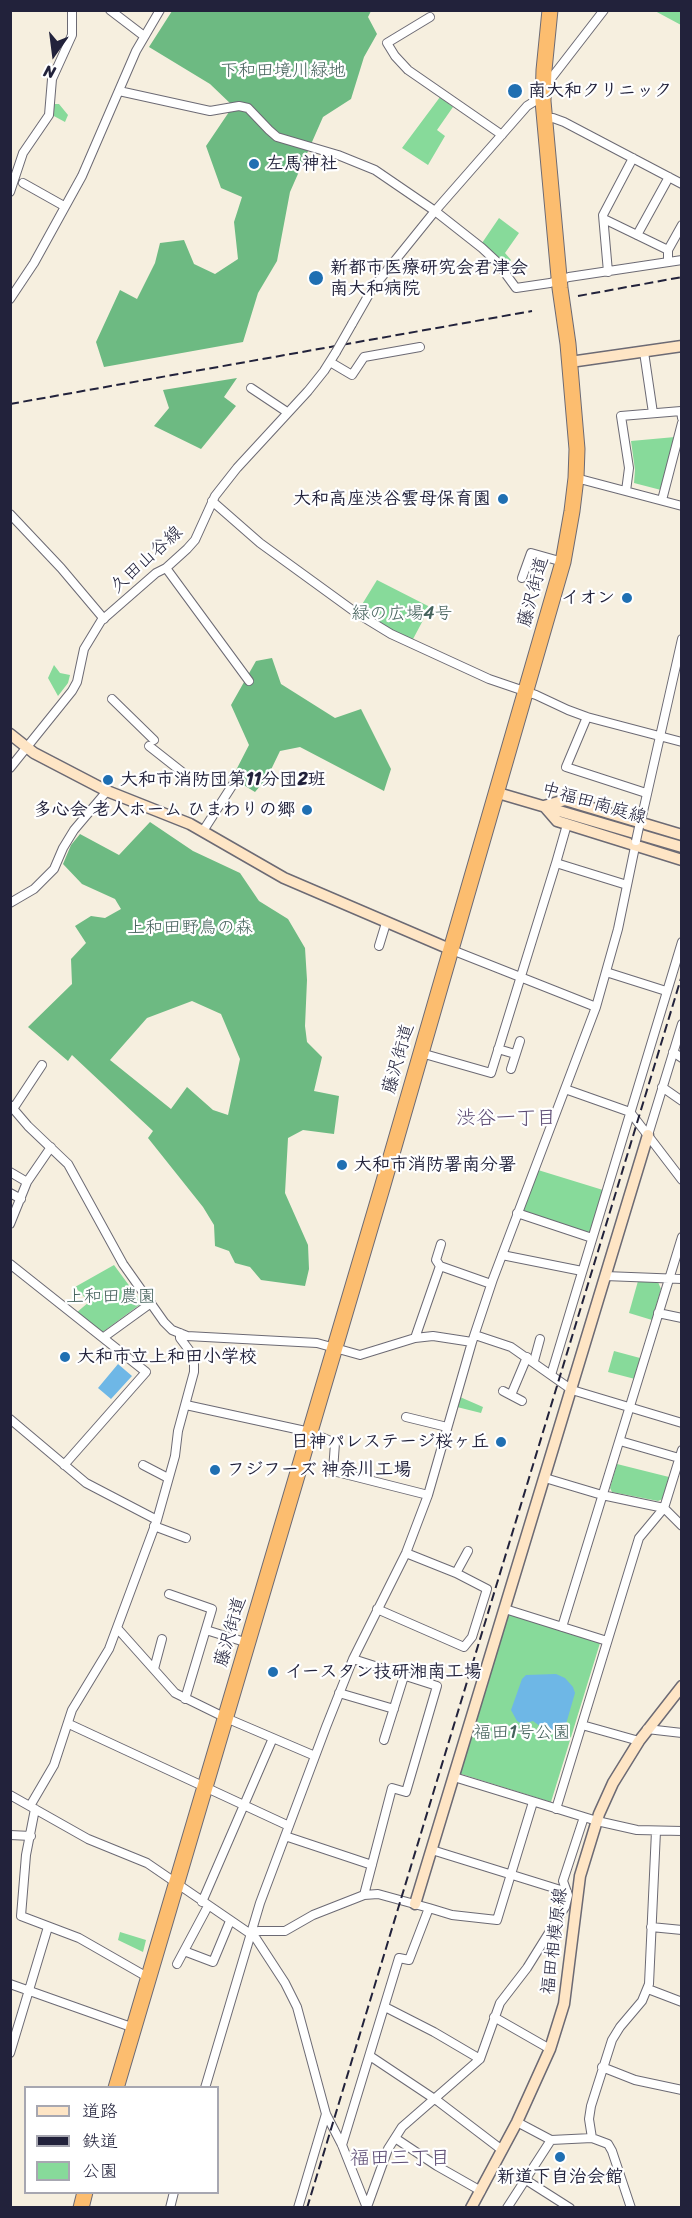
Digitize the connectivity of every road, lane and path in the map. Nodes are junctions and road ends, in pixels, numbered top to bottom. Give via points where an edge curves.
1 (72, 10) edge
2 (110, 10) edge
3 (160, 10) edge
4 (550, 10) edge
5 (604, 10) edge
6 (430, 17) dead end
7 (144, 36) junction
8 (119, 91) junction
9 (543, 94) junction
10 (545, 119) junction
11 (502, 135) junction
12 (633, 158) junction
13 (669, 177) junction
14 (23, 183) dead end
15 (681, 184) edge
16 (10, 192) edge
17 (64, 206) junction
18 (435, 210) junction
19 (604, 219) junction
20 (681, 225) edge
21 (638, 235) junction
22 (668, 250) junction
23 (681, 260) edge
24 (668, 262) junction
25 (608, 272) junction
26 (559, 281) junction
27 (11, 298) edge
28 (681, 346) edge
29 (420, 347) dead end
30 (644, 352) junction
31 (330, 362) junction
32 (570, 362) junction
33 (251, 388) dead end
34 (287, 412) junction
35 (653, 413) junction
36 (681, 418) edge
37 (681, 423) edge
38 (576, 478) junction
39 (626, 491) junction
40 (662, 500) junction
41 (212, 501) junction
42 (681, 506) edge
43 (10, 514) edge
44 (563, 562) junction
45 (166, 568) junction
46 (522, 578) dead end
47 (104, 619) junction
48 (681, 641) edge
49 (249, 681) dead end
50 (526, 692) junction
51 (112, 699) dead end
52 (587, 717) junction
53 (10, 734) edge
54 (660, 737) junction
55 (681, 742) edge
56 (27, 748) junction
57 (10, 768) edge
58 (182, 772) dead end
59 (237, 778) dead end
60 (107, 791) junction
61 (498, 793) junction
62 (646, 793) junction
63 (544, 806) junction
64 (640, 825) junction
65 (566, 828) dead end
66 (203, 831) junction
67 (681, 835) edge
68 (636, 843) junction
69 (681, 847) edge
70 (681, 860) edge
71 (556, 863) junction
72 (627, 885) junction
73 (10, 903) edge
74 (386, 923) junction
75 (681, 942) edge
76 (379, 946) dead end
77 (452, 950) junction
78 (606, 972) junction
79 (521, 977) junction
80 (666, 991) junction
81 (596, 1007) junction
82 (681, 1024) edge
83 (520, 1041) dead end
84 (498, 1049) junction
85 (673, 1052) junction
86 (421, 1053) junction
87 (515, 1054) junction
88 (681, 1058) edge
89 (42, 1065) dead end
90 (511, 1069) dead end
91 (662, 1087) junction
92 (565, 1089) junction
93 (681, 1101) edge
94 (12, 1107) edge
95 (630, 1112) junction
96 (648, 1135) junction
97 (51, 1147) junction
98 (10, 1172) edge
99 (681, 1180) edge
100 (27, 1182) junction
101 (10, 1193) edge
102 (21, 1199) junction
103 (517, 1213) junction
104 (10, 1224) edge
105 (681, 1237) edge
106 (592, 1238) junction
107 (441, 1244) dead end
108 (502, 1255) junction
109 (10, 1264) edge
110 (440, 1266) junction
111 (582, 1271) junction
112 (605, 1276) junction
113 (681, 1279) edge
114 (669, 1280) junction
115 (492, 1284) junction
116 (151, 1302) junction
117 (658, 1313) junction
118 (681, 1318) edge
119 (180, 1333) junction
120 (104, 1337) junction
121 (415, 1338) junction
122 (473, 1338) junction
123 (540, 1339) dead end
124 (335, 1348) junction
125 (531, 1359) junction
126 (551, 1375) junction
127 (572, 1389) junction
128 (503, 1391) dead end
129 (512, 1395) junction
130 (522, 1401) dead end
131 (186, 1405) junction
132 (630, 1407) junction
133 (406, 1417) dead end
134 (10, 1419) edge
135 (681, 1423) edge
136 (447, 1427) junction
137 (310, 1432) junction
138 (620, 1441) junction
139 (680, 1454) edge
140 (64, 1465) junction
141 (143, 1465) dead end
142 (168, 1478) junction
143 (545, 1478) junction
144 (428, 1495) junction
145 (602, 1495) junction
146 (664, 1508) junction
147 (156, 1523) junction
148 (681, 1526) edge
149 (186, 1538) dead end
150 (468, 1551) dead end
151 (406, 1553) junction
152 (456, 1573) junction
153 (169, 1594) dead end
154 (378, 1609) junction
155 (505, 1609) junction
156 (562, 1627) junction
157 (117, 1628) junction
158 (206, 1630) junction
159 (162, 1639) dead end
160 (607, 1641) junction
161 (248, 1643) junction
162 (353, 1659) junction
163 (154, 1669) junction
164 (404, 1676) junction
165 (681, 1686) edge
166 (339, 1693) junction
167 (185, 1699) junction
168 (394, 1709) junction
169 (226, 1718) junction
170 (69, 1724) junction
171 (582, 1725) junction
172 (647, 1729) junction
173 (681, 1733) edge
174 (273, 1738) junction
175 (384, 1740) dead end
176 (639, 1742) junction
177 (315, 1756) junction
178 (454, 1777) junction
179 (206, 1787) junction
180 (10, 1795) edge
181 (532, 1802) junction
182 (245, 1806) junction
183 (33, 1808) junction
184 (556, 1809) junction
185 (584, 1817) junction
186 (597, 1821) junction
187 (289, 1826) junction
188 (656, 1831) junction
189 (681, 1831) edge
190 (10, 1835) edge
191 (31, 1836) junction
192 (285, 1836) junction
193 (432, 1850) junction
194 (372, 1865) junction
195 (510, 1875) junction
196 (177, 1884) junction
197 (567, 1892) junction
198 (364, 1895) junction
199 (205, 1904) junction
200 (415, 1904) junction
201 (429, 1908) junction
202 (230, 1921) junction
203 (48, 1927) junction
204 (651, 1927) junction
205 (681, 1930) edge
206 (250, 1933) junction
207 (184, 1950) junction
208 (177, 1964) dead end
209 (149, 1978) junction
210 (10, 1984) edge
211 (648, 1989) junction
212 (29, 1991) junction
213 (681, 2002) edge
214 (385, 2007) junction
215 (494, 2017) junction
216 (134, 2028) junction
217 (550, 2049) junction
218 (10, 2053) edge
219 (370, 2056) junction
220 (480, 2059) junction
221 (602, 2067) junction
222 (117, 2086) edge
223 (206, 2086) edge
224 (681, 2090) edge
225 (433, 2099) junction
226 (326, 2114) junction
227 (517, 2122) junction
228 (395, 2138) junction
229 (592, 2138) junction
230 (551, 2140) junction
231 (342, 2145) junction
232 (502, 2150) junction
233 (526, 2180) junction
234 (481, 2191) junction
235 (367, 2207) edge
236 (298, 2208) edge
237 (471, 2208) edge
238 (507, 2208) edge
239 (570, 2208) edge
240 (632, 2208) edge

1 - 16 street via 72,35 52,79 49,115 23,153
2 - 7 street
3 - 7 street
4 - 9 highway, 藤沢街道
5 - 9 street
6 - 11 street via 387,43 408,70
7 - 8 street
8 - 17 street via 87,166
8 - 18 street via 210,111 248,108 277,136 375,170
9 - 10 highway, 藤沢街道
9 - 11 street, 久田山谷線
10 - 12 street via 564,122
10 - 26 highway, 藤沢街道
11 - 18 street, 久田山谷線
12 - 13 street
12 - 19 street
13 - 15 street
13 - 21 street
14 - 17 street
17 - 27 street
18 - 26 street via 497,262 516,288
18 - 31 street, 久田山谷線, bridge via 372,289
19 - 21 street
19 - 25 street
20 - 22 street
21 - 22 street
22 - 24 street
23 - 24 street
24 - 25 street
25 - 26 street
26 - 32 highway, 藤沢街道
28 - 30 street
29 - 31 street via 364,357 352,375
30 - 32 street
30 - 35 street
31 - 34 street, 久田山谷線
32 - 38 highway, 藤沢街道
33 - 34 street
34 - 41 street, 久田山谷線
35 - 36 street via 681,411
35 - 39 street via 621,416 629,468
37 - 40 street
38 - 39 street
38 - 44 highway, 藤沢街道
39 - 40 street
40 - 42 street
41 - 45 street, 久田山谷線 via 195,540
41 - 50 street via 260,543 371,622 469,671
43 - 47 street
44 - 46 street via 531,553
44 - 50 highway, 藤沢街道
45 - 47 street, 久田山谷線
45 - 49 street
47 - 56 street, 久田山谷線 via 84,649 72,691
48 - 54 street
50 - 52 street
50 - 61 highway, 藤沢街道
51 - 58 street
52 - 54 street
52 - 62 street via 566,767
53 - 56 street
54 - 55 street
54 - 62 street
56 - 57 street, 久田山谷線
56 - 60 street
59 - 66 street
60 - 66 street
60 - 73 street via 74,830 54,869 34,889
61 - 63 street, 中福田南庭線
61 - 77 highway, 藤沢街道
62 - 64 street
63 - 64 street via 565,800
63 - 68 street via 557,821
63 - 69 street, 中福田南庭線
64 - 67 street
64 - 68 street, bridge
65 - 71 street
66 - 74 street via 284,878
68 - 70 street
68 - 72 street
71 - 72 street
71 - 79 street
72 - 78 street
74 - 76 street
74 - 77 street
75 - 80 street
77 - 79 street
77 - 86 highway, 藤沢街道
78 - 80 street
78 - 81 street
79 - 81 street
79 - 84 street
80 - 95 street
81 - 92 street
82 - 85 street
83 - 87 street
84 - 86 street via 491,1073
84 - 87 street
85 - 88 street
85 - 91 street
86 - 124 highway, 藤沢街道
87 - 90 street
89 - 94 street
91 - 93 street
91 - 96 street
92 - 95 street
92 - 103 street
94 - 97 street
95 - 96 street
95 - 106 street
96 - 99 street
96 - 112 street
97 - 100 street
97 - 116 street via 68,1164 123,1264
98 - 100 street
100 - 102 street
101 - 102 street
102 - 104 street
103 - 106 street
103 - 108 street
105 - 114 street
106 - 111 street
107 - 110 street via 436,1260
108 - 111 street
108 - 115 street
109 - 120 street
110 - 115 street
110 - 121 street
111 - 126 street
112 - 114 street
112 - 127 street
113 - 114 street
114 - 117 street
115 - 122 street
116 - 119 street via 164,1322
116 - 120 street
117 - 118 street
117 - 132 street
119 - 124 street via 317,1343
119 - 131 street via 194,1362
120 - 140 street via 146,1372
121 - 122 street
121 - 124 street via 360,1355
122 - 125 street via 511,1347
122 - 136 street
123 - 125 street
124 - 137 highway, 藤沢街道
125 - 126 street
125 - 129 street
126 - 127 street
127 - 132 street
127 - 143 street
128 - 129 street
129 - 130 street
131 - 137 street
131 - 142 street
132 - 135 street
132 - 138 street
133 - 136 street
134 - 140 street
136 - 144 street
137 - 144 street via 334,1443 333,1471
137 - 161 highway, 藤沢街道
138 - 139 street
138 - 145 street
139 - 146 street
140 - 147 street via 86,1483
141 - 142 street
142 - 147 street
143 - 145 street
143 - 155 street
144 - 151 street
145 - 146 street
145 - 156 street
146 - 148 street
146 - 160 street via 639,1538
147 - 149 street
147 - 157 street
150 - 152 street
151 - 152 street
151 - 154 street
152 - 154 street via 487,1589 472,1637 464,1647
153 - 158 street via 212,1610
154 - 162 street
155 - 156 street
155 - 178 street
156 - 160 street
157 - 163 street
157 - 170 street via 72,1710
158 - 161 street
158 - 167 street
159 - 163 street
160 - 171 street
161 - 169 highway, 藤沢街道
162 - 164 street
162 - 166 street
163 - 167 street
164 - 168 street
164 - 194 street via 437,1686 406,1792 392,1788
165 - 172 street, 福田相模原線
166 - 168 street
166 - 177 street
167 - 169 street
168 - 175 street
169 - 174 street
169 - 179 highway, 藤沢街道
170 - 179 street
170 - 183 street
171 - 176 street
171 - 184 street
172 - 173 street
172 - 176 street, 福田相模原線
174 - 177 street
174 - 182 street
176 - 186 street, 福田相模原線 via 613,1783
177 - 187 street
178 - 181 street
178 - 193 street
179 - 182 street
179 - 196 highway, 藤沢街道
180 - 183 street
181 - 184 street
181 - 195 street
182 - 187 street
182 - 199 street
183 - 191 street
183 - 196 street via 88,1839 147,1863
184 - 185 street
185 - 186 street
185 - 197 street via 563,1881
186 - 188 street
186 - 217 street, 福田相模原線 via 580,1876 564,2004
187 - 192 street
188 - 189 street
188 - 204 street
190 - 191 street
191 - 203 street via 21,1917
192 - 194 street
192 - 206 street
193 - 195 street
193 - 200 street
194 - 198 street
195 - 197 street
195 - 201 street via 496,1920
196 - 199 street
196 - 209 highway, 藤沢街道
197 - 215 street via 565,1907 527,1968 500,2002
198 - 200 street via 378,1894
198 - 206 street via 285,1931
199 - 202 street
199 - 207 street
200 - 201 street
201 - 214 street via 409,1960 399,1958
202 - 206 street
202 - 207 street via 213,1962
203 - 209 street via 79,1938
203 - 212 street
204 - 205 street
204 - 211 street
206 - 223 street
206 - 226 street via 258,1940 297,2007
207 - 208 street
209 - 216 highway, 藤沢街道
210 - 212 street
211 - 213 street
211 - 221 street via 612,2040
212 - 216 street
212 - 218 street
214 - 219 street
214 - 220 street
215 - 217 street
215 - 220 street
216 - 222 highway, 藤沢街道
217 - 227 street, 福田相模原線
219 - 225 street
219 - 231 street
220 - 225 street
221 - 224 street via 635,2080
221 - 229 street via 589,2120
225 - 228 street
225 - 232 street
226 - 231 street
226 - 236 street
227 - 230 street
227 - 232 street, 福田相模原線
228 - 234 street
228 - 235 street
229 - 230 street
229 - 240 street via 603,2141 612,2151
230 - 233 street
231 - 235 street
232 - 234 street, 福田相模原線
233 - 238 street
233 - 239 street
234 - 237 street, 福田相模原線

